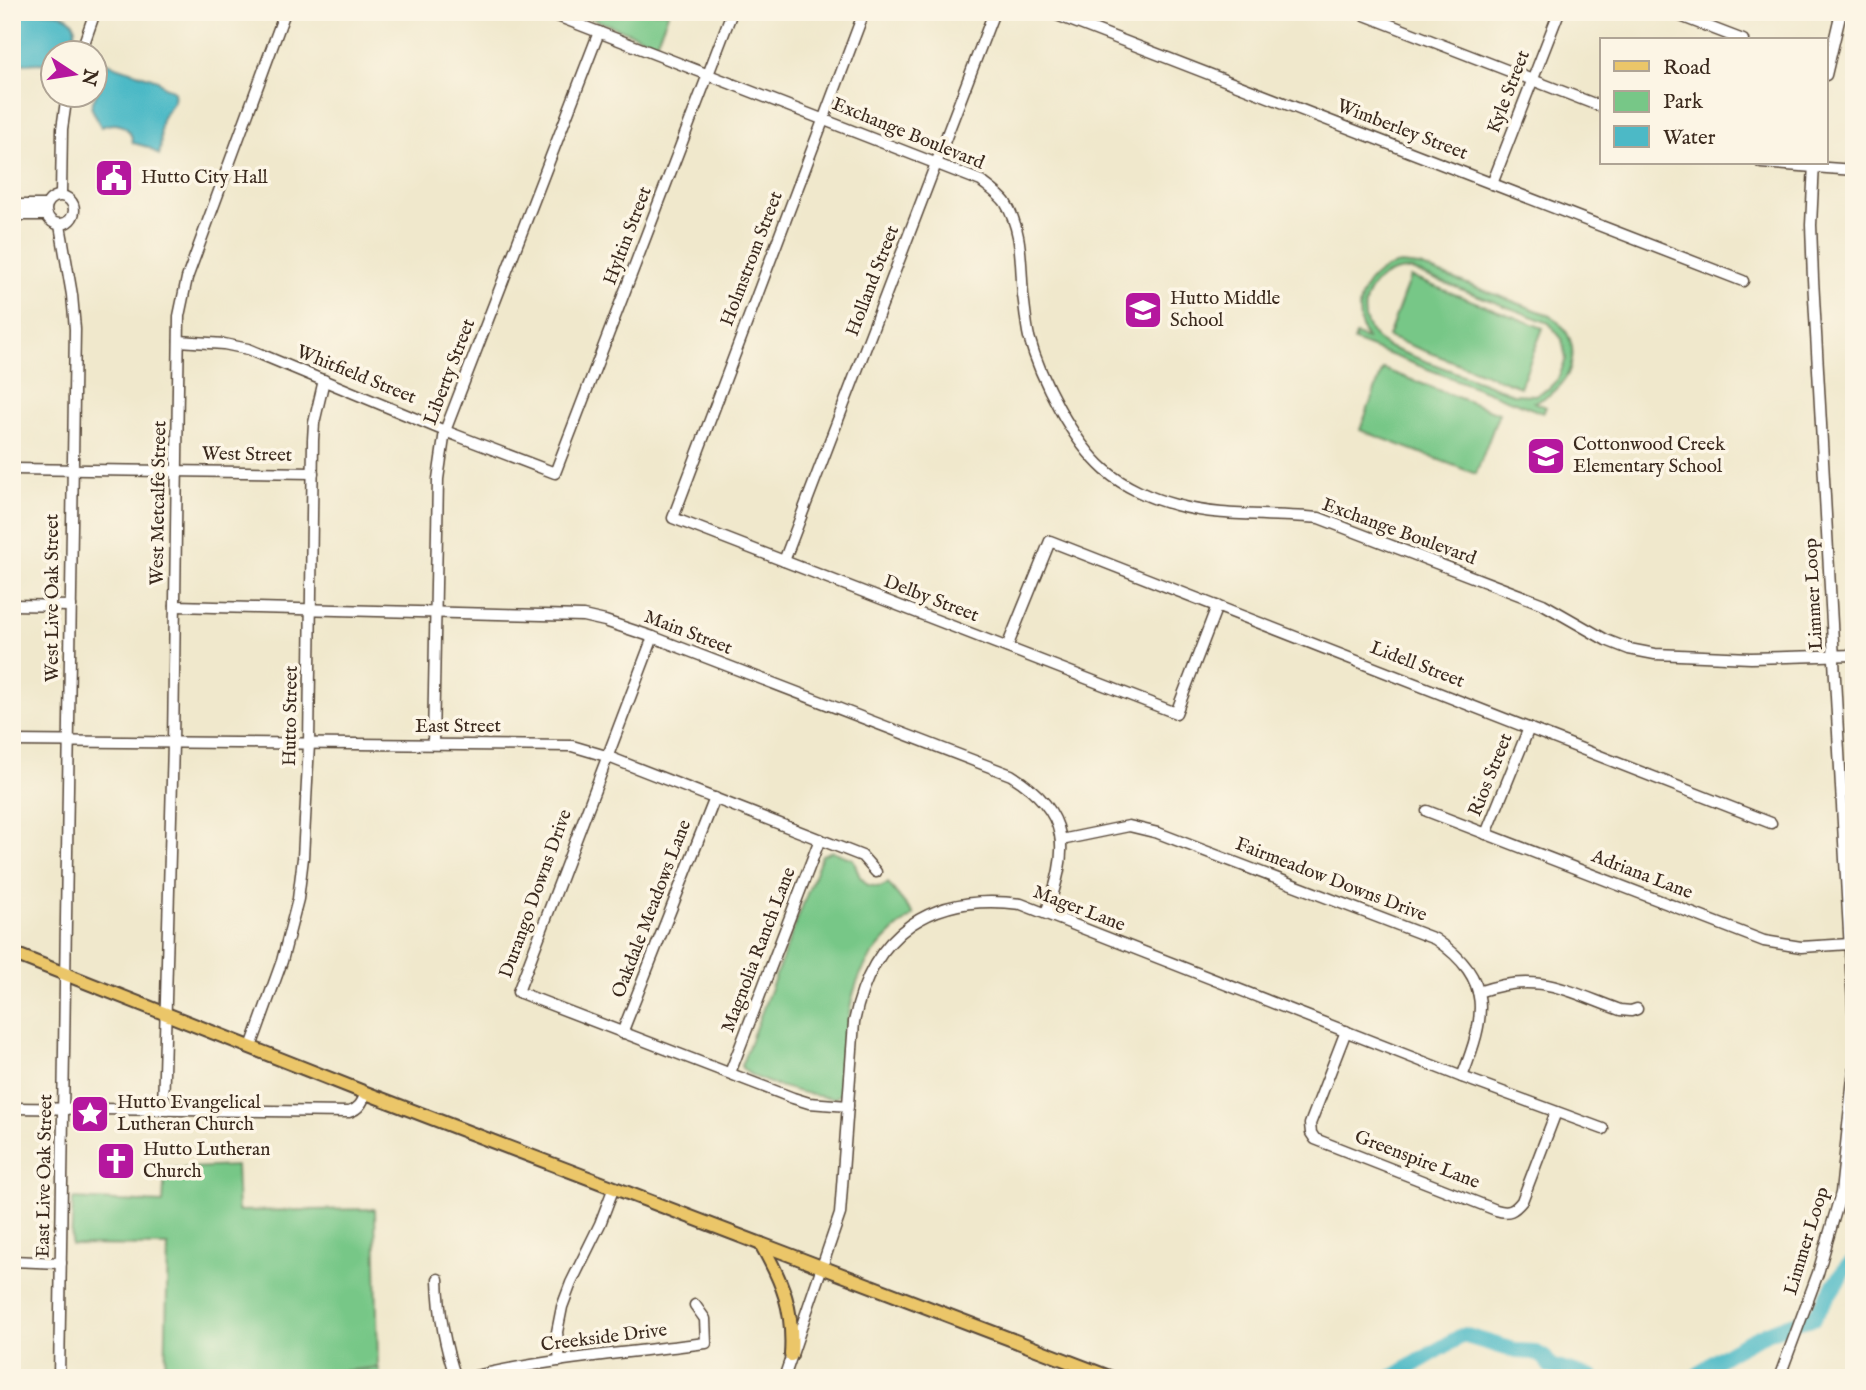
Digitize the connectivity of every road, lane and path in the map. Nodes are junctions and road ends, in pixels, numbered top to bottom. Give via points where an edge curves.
1 (96, 12) edge
2 (285, 12) edge
3 (547, 12) edge
4 (732, 12) edge
5 (864, 12) edge
6 (994, 12) edge
7 (1049, 12) edge
8 (1357, 12) edge
9 (1559, 12) edge
10 (1670, 12) edge
11 (1841, 12) edge
12 (1073, 17) edge
13 (599, 32) junction
14 (86, 38) edge
15 (1738, 38) edge
16 (1828, 67) edge
17 (709, 74) junction
18 (1532, 80) junction
19 (1600, 106) edge
20 (66, 108) edge
21 (824, 119) junction
22 (937, 162) junction
23 (1788, 164) edge
24 (1814, 165) edge
25 (1854, 170) edge
26 (1492, 184) junction
27 (61, 195) junction
28 (12, 205) edge
29 (46, 210) junction
30 (12, 215) edge
31 (60, 225) junction
32 (1743, 281) dead end
33 (179, 341) junction
34 (324, 380) junction
35 (445, 431) junction
36 (12, 469) edge
37 (71, 470) junction
38 (177, 471) junction
39 (313, 473) junction
40 (555, 473) joint
41 (673, 517) joint
42 (784, 561) junction
43 (12, 605) edge
44 (71, 606) junction
45 (174, 606) junction
46 (1217, 606) junction
47 (310, 608) junction
48 (437, 612) junction
49 (653, 637) junction
50 (1007, 647) junction
51 (1854, 654) edge
52 (1835, 656) junction
53 (1529, 728) junction
54 (12, 740) edge
55 (69, 741) junction
56 (173, 743) junction
57 (309, 744) junction
58 (433, 744) junction
59 (606, 756) junction
60 (715, 798) junction
61 (1427, 811) dead end
62 (1770, 823) dead end
63 (1486, 834) junction
64 (820, 839) junction
65 (1061, 840) junction
66 (876, 872) dead end
67 (1046, 913) junction
68 (1850, 944) junction
69 (12, 953) edge
70 (65, 974) junction
71 (1478, 992) junction
72 (1637, 1009) dead end
73 (164, 1013) junction
74 (1854, 1023) edge
75 (1346, 1031) junction
76 (622, 1033) junction
77 (251, 1047) junction
78 (1854, 1068) edge
79 (730, 1073) junction
80 (1462, 1077) junction
81 (366, 1093) junction
82 (848, 1106) junction
83 (12, 1108) edge
84 (63, 1109) junction
85 (163, 1110) junction
86 (1556, 1112) junction
87 (1603, 1129) dead end
88 (614, 1187) junction
89 (761, 1244) junction
90 (12, 1261) edge
91 (61, 1263) junction
92 (821, 1268) junction
93 (438, 1279) dead end
94 (695, 1305) dead end
95 (791, 1355) junction
96 (559, 1361) junction
97 (59, 1378) edge
98 (456, 1378) edge
99 (467, 1378) edge
100 (784, 1378) edge
101 (1112, 1378) edge
102 (1779, 1378) edge

1 - 14 street
2 - 33 street, West Metcalfe Street via 187,278
3 - 13 street, Exchange Boulevard
4 - 17 street, Hyltin Street
5 - 21 street, Holmstrom Street
6 - 22 street, Holland Street
7 - 12 street, Wimberley Street
8 - 18 street
9 - 18 street, Kyle Street
10 - 15 street
11 - 16 street
12 - 26 street, Wimberley Street
13 - 17 street, Exchange Boulevard
13 - 35 street, Liberty Street
17 - 21 street, Exchange Boulevard
17 - 40 street, Hyltin Street
18 - 19 street
18 - 26 street, Kyle Street
20 - 27 street
21 - 22 street, Exchange Boulevard
21 - 41 street, Holmstrom Street
22 - 42 street, Holland Street
22 - 52 street, Exchange Boulevard via 981,181 1004,200 1020,240 1029,336 1042,375 1062,414 1105,470 1145,495 1216,513 1319,518 1543,604 1629,649 1751,658
23 - 24 street
24 - 25 street
24 - 52 street, Limmer Loop via 1813,279
26 - 32 street, Wimberley Street
27 - 29 street via 52,198
27 - 31 street via 74,208 72,218
28 - 29 street
29 - 30 street
29 - 31 street via 51,222
31 - 37 street, West Live Oak Street via 74,313
33 - 34 street, Whitfield Street via 248,349
33 - 38 street, West Metcalfe Street
34 - 35 street, Whitfield Street
34 - 39 street, Hutto Street via 314,423
35 - 40 street, Whitfield Street
35 - 48 street, Liberty Street via 438,478
36 - 37 street, West Street
37 - 38 street, West Street
37 - 44 street, West Live Oak Street
38 - 39 street, West Street
38 - 45 street, West Metcalfe Street
39 - 47 street, Hutto Street
41 - 42 street, Delby Street
42 - 50 street, Delby Street
43 - 44 street
44 - 55 street, West Live Oak Street
45 - 47 street, Main Street
45 - 56 street, West Metcalfe Street
46 - 50 street, Lidell Street via 1050,541
46 - 50 street, Delby Street via 1176,713
46 - 53 street, Lidell Street
47 - 48 street, Main Street
47 - 57 street, Hutto Street
48 - 49 street, Main Street via 583,616
48 - 58 street, Liberty Street
49 - 59 street, Durango Downs Drive
49 - 65 street, Main Street via 1011,775 1038,794 1054,818
51 - 52 street, Exchange Boulevard
52 - 68 street, Limmer Loop
53 - 62 street, Lidell Street
53 - 63 street, Rios Street
54 - 55 street, East Street
55 - 56 street, East Street
55 - 70 street, West Live Oak Street
56 - 57 street, East Street
56 - 73 street, West Metcalfe Street
57 - 58 street, East Street
57 - 77 street, Hutto Street via 298,899 282,961
58 - 59 street, East Street via 572,746
59 - 60 street, East Street
59 - 76 street, Durango Downs Drive via 518,992
60 - 64 street, East Street
60 - 76 street, Oakdale Meadows Lane
61 - 63 street, Adriana Lane
63 - 68 street, Adriana Lane via 1764,941 1801,947
64 - 66 street, East Street via 862,856
64 - 79 street, Magnolia Ranch Lane
65 - 67 street, Main Street via 1062,864
65 - 71 street, Fairmeadow Downs Drive via 1129,827 1184,842 1435,939 1458,958
67 - 75 street, Mager Lane
67 - 82 street, Mager Lane via 1021,904 977,901 929,915 900,932 884,950 859,996
68 - 74 street, Limmer Loop
69 - 70 main road
70 - 73 main road
70 - 84 street, East Live Oak Street
71 - 72 street via 1500,984 1537,982 1620,1010
71 - 80 street, Fairmeadow Downs Drive via 1478,1035
73 - 77 main road
73 - 85 street, West Metcalfe Street
75 - 80 street, Mager Lane
75 - 86 street, Greenspire Lane via 1310,1124 1315,1139 1470,1200 1506,1213 1515,1210
76 - 79 street, Durango Downs Drive
77 - 81 main road
78 - 102 street, Limmer Loop via 1841,1193 1818,1273
79 - 82 street, Durango Downs Drive via 796,1099
80 - 86 street, Mager Lane
81 - 85 street via 362,1104 349,1112
81 - 88 main road
82 - 92 street, Mager Lane via 842,1206
83 - 84 street
84 - 85 street
84 - 91 street, East Live Oak Street
86 - 87 street, Mager Lane
88 - 89 main road
88 - 96 street via 562,1307 556,1332
89 - 92 main road
89 - 95 main road via 789,1305
90 - 91 street
91 - 97 street, East Live Oak Street
92 - 95 street, Mager Lane
92 - 101 main road
93 - 98 street via 439,1314
94 - 96 street, Creekside Drive via 705,1319 706,1343
95 - 100 street, Mager Lane
96 - 99 street, Creekside Drive

